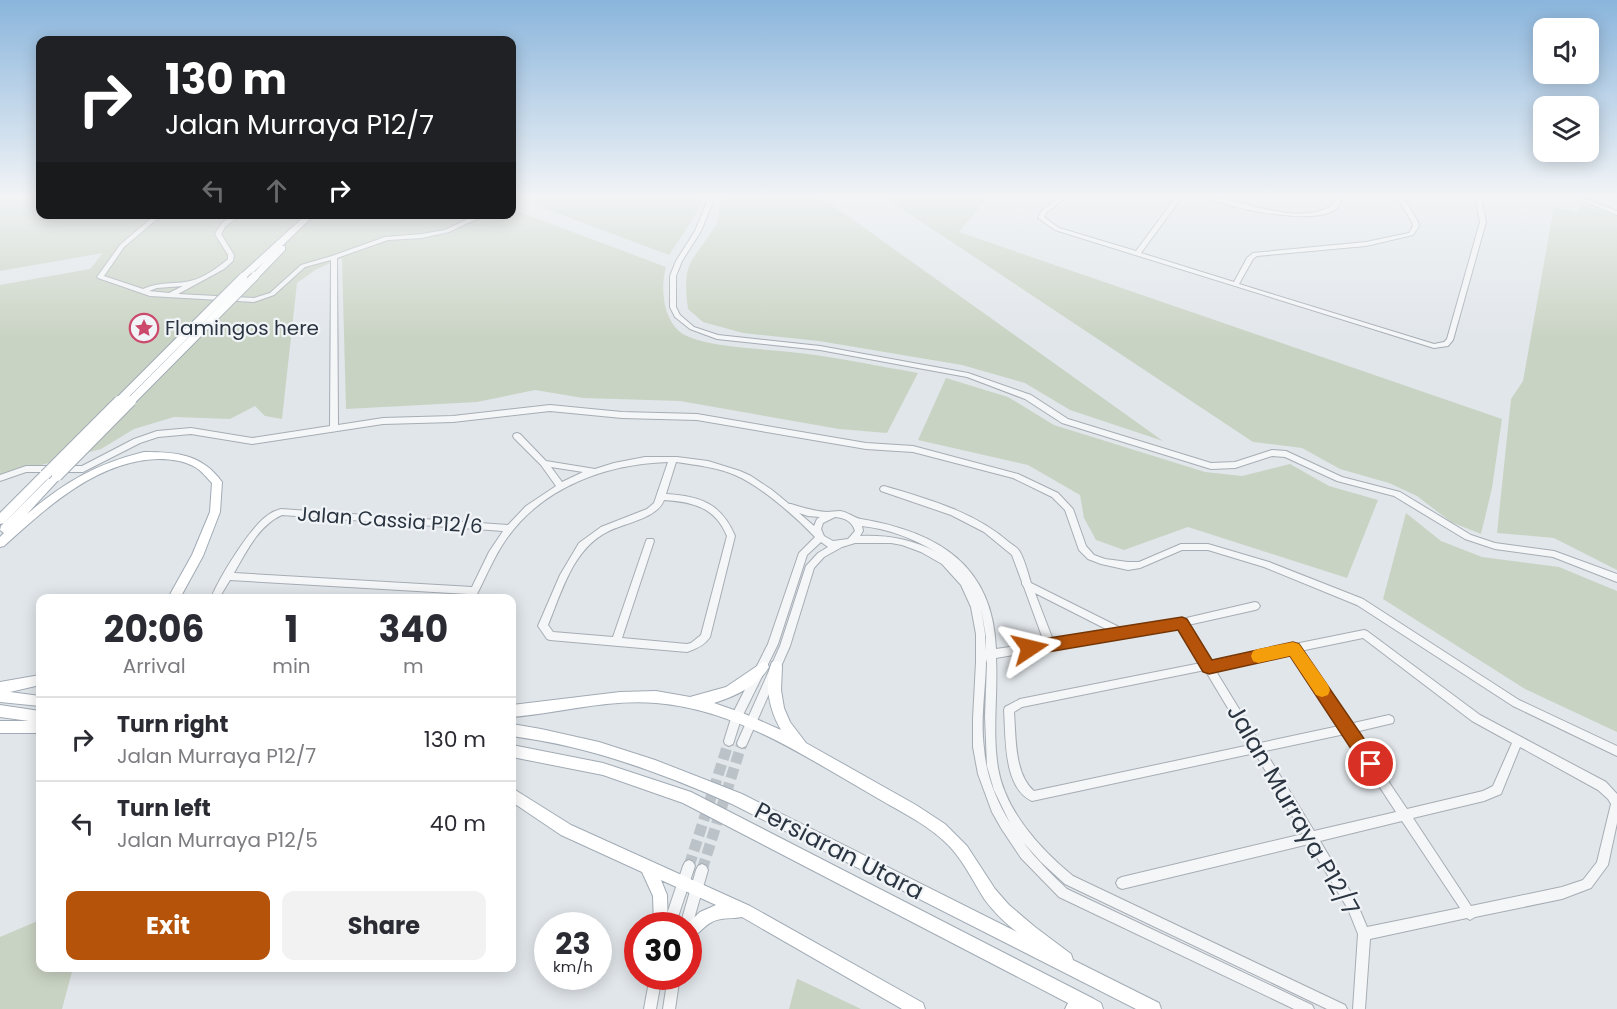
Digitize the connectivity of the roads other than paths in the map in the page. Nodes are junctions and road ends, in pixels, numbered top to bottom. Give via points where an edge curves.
1 (124, 244) edge
2 (224, 244) edge
3 (279, 244) edge
4 (286, 244) edge
5 (370, 244) edge
6 (690, 244) edge
7 (1104, 244) edge
8 (1145, 244) edge
9 (1365, 244) edge
10 (1477, 244) edge
11 (1137, 255) junction
12 (334, 257) junction
13 (194, 283) junction
14 (1236, 284) junction
15 (142, 292) junction
16 (170, 295) junction
17 (334, 428) junction
18 (517, 436) dead end
19 (673, 460) junction
20 (544, 463) junction
21 (593, 471) junction
22 (0, 478) edge
23 (561, 487) junction
24 (884, 489) dead end
25 (660, 497) junction
26 (782, 504) junction
27 (827, 515) junction
28 (0, 520) edge
29 (856, 522) junction
30 (509, 528) junction
31 (0, 535) edge
32 (818, 536) junction
33 (855, 540) junction
34 (650, 542) dead end
35 (0, 543) edge
36 (838, 546) junction
37 (229, 576) junction
38 (1617, 578) edge
39 (1026, 584) junction
40 (176, 594) edge
41 (218, 594) edge
42 (460, 594) edge
43 (474, 594) edge
44 (1255, 606) dead end
45 (1182, 623) junction
46 (1121, 632) junction
47 (616, 642) junction
48 (1050, 645) junction
49 (1293, 648) junction
50 (986, 655) junction
51 (770, 666) junction
52 (1209, 667) junction
53 (36, 682) edge
54 (0, 688) edge
55 (0, 696) edge
56 (36, 700) edge
57 (688, 703) junction
58 (0, 711) edge
59 (516, 711) edge
60 (36, 716) edge
61 (743, 720) junction
62 (1389, 720) dead end
63 (0, 727) edge
64 (36, 727) edge
65 (1349, 730) junction
66 (516, 731) edge
67 (729, 741) tunnel mouth
68 (1517, 741) junction
69 (742, 743) tunnel mouth
70 (803, 748) junction
71 (1260, 748) junction
72 (1617, 751) edge
73 (516, 752) edge
74 (516, 798) edge
75 (1405, 816) junction
76 (1308, 836) junction
77 (688, 866) tunnel mouth
78 (647, 867) junction
79 (702, 870) tunnel mouth
80 (1122, 884) dead end
81 (690, 885) junction
82 (745, 911) junction
83 (661, 912) edge
84 (676, 912) edge
85 (687, 912) edge
86 (1470, 914) junction
87 (702, 919) edge
88 (1364, 934) junction
89 (1085, 975) junction
90 (653, 990) edge
91 (672, 990) edge
92 (1085, 1008) edge
93 (650, 1009) edge
94 (669, 1009) edge
95 (917, 1009) edge
96 (1153, 1009) edge
97 (1308, 1009) edge
98 (1341, 1009) edge
99 (1359, 1009) edge

1 - 15 street via 100,273 103,280
2 - 13 street via 231,260
3 - 28 main road, bridge
4 - 31 main road, bridge
5 - 12 street
6 - 38 street via 673,276 677,316 692,328 717,337 820,348 968,375 1020,394 1065,421 1211,466 1235,465 1272,453 1286,454 1340,479 1397,494 1468,537 1496,546 1554,554
7 - 11 street
8 - 11 street
9 - 14 street via 1255,254
10 - 14 street via 1450,339 1441,346 1424,345
11 - 14 street
12 - 16 street via 303,266 278,289 260,299
12 - 17 street
13 - 15 street via 156,286
13 - 16 street
15 - 16 street
17 - 22 street via 266,441 191,431 157,434 83,469 26,469
17 - 72 street via 558,408 697,417 866,446 913,449 1015,476 1055,495 1069,509 1082,548 1104,562 1140,565 1181,548 1208,547 1266,564 1360,602 1508,699
18 - 20 street
19 - 21 street via 622,463
19 - 25 street
19 - 26 street via 715,465 739,474
20 - 21 street
20 - 23 street
21 - 23 street
23 - 30 street
24 - 39 street via 978,523 1016,553
25 - 47 street via 658,505 650,511 622,520 582,545 564,575 543,626 549,636
25 - 47 street via 704,504 728,524 731,536 708,632 701,642 687,648
26 - 27 street
26 - 32 street
27 - 29 street via 840,514
27 - 32 street via 820,521
29 - 33 street via 859,531
29 - 50 street via 874,523 930,543 960,564 977,584 986,604 992,634
30 - 37 street, Jalan Cassia P12/6 via 281,512 265,519
30 - 43 street
32 - 36 street
32 - 51 street via 803,553
33 - 36 street
33 - 50 street via 904,541 951,567 967,586 977,608
34 - 47 street
35 - 40 main road via 67,486 109,466 145,456 176,456 199,464 217,482 215,512
36 - 51 street via 820,555 810,566
37 - 41 street
37 - 42 street
39 - 46 street
39 - 48 street
44 - 45 street
45 - 46 street
45 - 52 street, Jalan Murraya P12/7
46 - 48 street
48 - 50 street
49 - 52 street
49 - 65 street
49 - 68 street via 1364,634 1476,718
50 - 97 street via 979,747 982,773 1001,817 1041,874 1063,893
50 - 98 street via 993,772 1004,802 1051,866 1069,880
51 - 57 main road via 742,687 718,698
51 - 61 street
51 - 61 street
51 - 70 main road via 777,711
52 - 71 street, Jalan Murraya P12/7
52 - 71 street via 1012,707 1011,748 1021,786 1032,796 1043,795
53 - 54 main road
55 - 56 main road
57 - 59 main road via 636,697
57 - 61 main road
58 - 60 main road
61 - 67 street
61 - 69 street
61 - 70 main road
62 - 65 street
63 - 64 main road
65 - 71 street
65 - 75 street
66 - 89 main road, Persiaran Utara via 607,749 737,799
68 - 75 street via 1497,790
68 - 86 street via 1612,795 1616,804 1602,865 1587,884
70 - 89 main road via 935,825 956,844 996,902 1016,923
71 - 76 street, Jalan Murraya P12/7
73 - 92 main road, Persiaran Utara via 603,769 686,797
74 - 78 main road via 566,830
75 - 76 street
75 - 86 street
76 - 80 street
76 - 88 street, Jalan Murraya P12/7 via 1352,905
77 - 81 street
78 - 81 main road
78 - 83 main road via 660,896
79 - 81 street
81 - 82 main road
81 - 84 street
81 - 85 street
82 - 87 main road via 718,910
82 - 95 main road
86 - 88 street
88 - 99 street, Jalan Murraya P12/7
89 - 96 main road, Persiaran Utara
90 - 93 street
91 - 94 street

